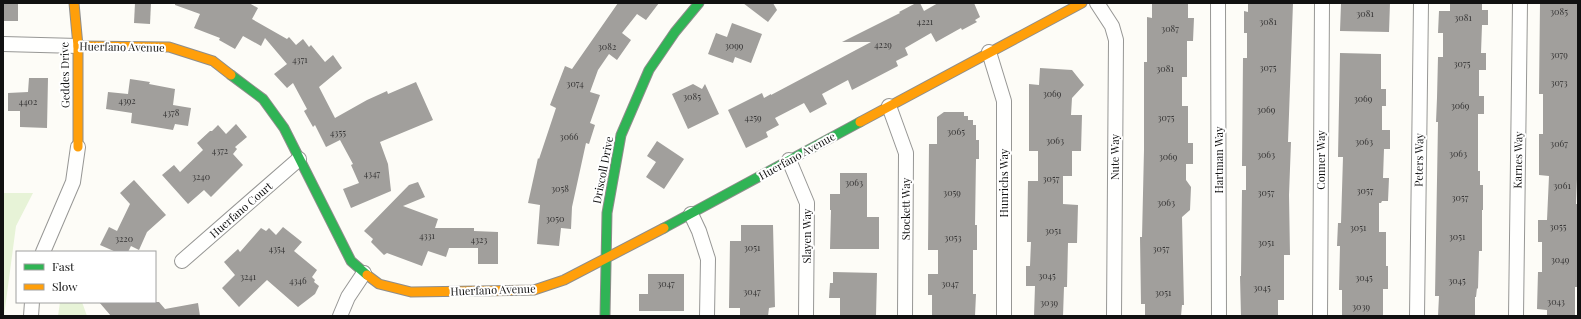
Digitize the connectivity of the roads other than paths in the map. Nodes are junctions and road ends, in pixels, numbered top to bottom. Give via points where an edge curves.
1 (74, 3) edge
2 (699, 3) edge
3 (1082, 3) edge
4 (1097, 3) edge
5 (1218, 3) edge
6 (1322, 3) edge
7 (1421, 3) edge
8 (1520, 3) edge
9 (3, 44) edge
10 (78, 46) junction
11 (989, 52) junction
12 (889, 106) junction
13 (78, 147) joint
14 (299, 159) junction
15 (789, 160) junction
16 (691, 214) junction
17 (43, 251) edge
18 (606, 258) junction
19 (182, 261) dead end
20 (364, 273) junction
21 (32, 303) edge
22 (31, 316) edge
23 (340, 316) edge
24 (605, 316) edge
25 (707, 316) edge
26 (806, 316) edge
27 (905, 316) edge
28 (1004, 316) edge
29 (1114, 316) edge
30 (1219, 316) edge
31 (1320, 316) edge
32 (1417, 316) edge
33 (1516, 316) edge

1 - 10 street, Geddes Drive
2 - 18 street, Driscoll Drive via 649,70 621,135 607,213
3 - 11 street, Huerfano Avenue
4 - 29 street, Nute Way via 1112,26 1116,40
5 - 30 street, Hartman Way
6 - 31 street, Conner Way
7 - 32 street, Peters Way
8 - 33 street, Karnes Way
9 - 10 street, Huerfano Avenue
10 - 13 street, Geddes Drive
10 - 14 street, Huerfano Avenue via 169,47 213,61 263,99 284,128
11 - 12 street, Huerfano Avenue
11 - 28 street, Hunrichs Way via 1004,101
12 - 15 street, Huerfano Avenue
12 - 27 street, Stockett Way via 906,153
13 - 17 street via 73,182
14 - 19 street, Huerfano Court
14 - 20 street, Huerfano Avenue via 350,261
15 - 16 street, Huerfano Avenue
15 - 26 street, Slayen Way via 807,203
16 - 18 street, Huerfano Avenue
16 - 25 street via 708,259
18 - 20 street, Huerfano Avenue via 564,280 534,290 411,292 379,284
18 - 24 street, Driscoll Drive
20 - 23 street via 348,297
21 - 22 street

